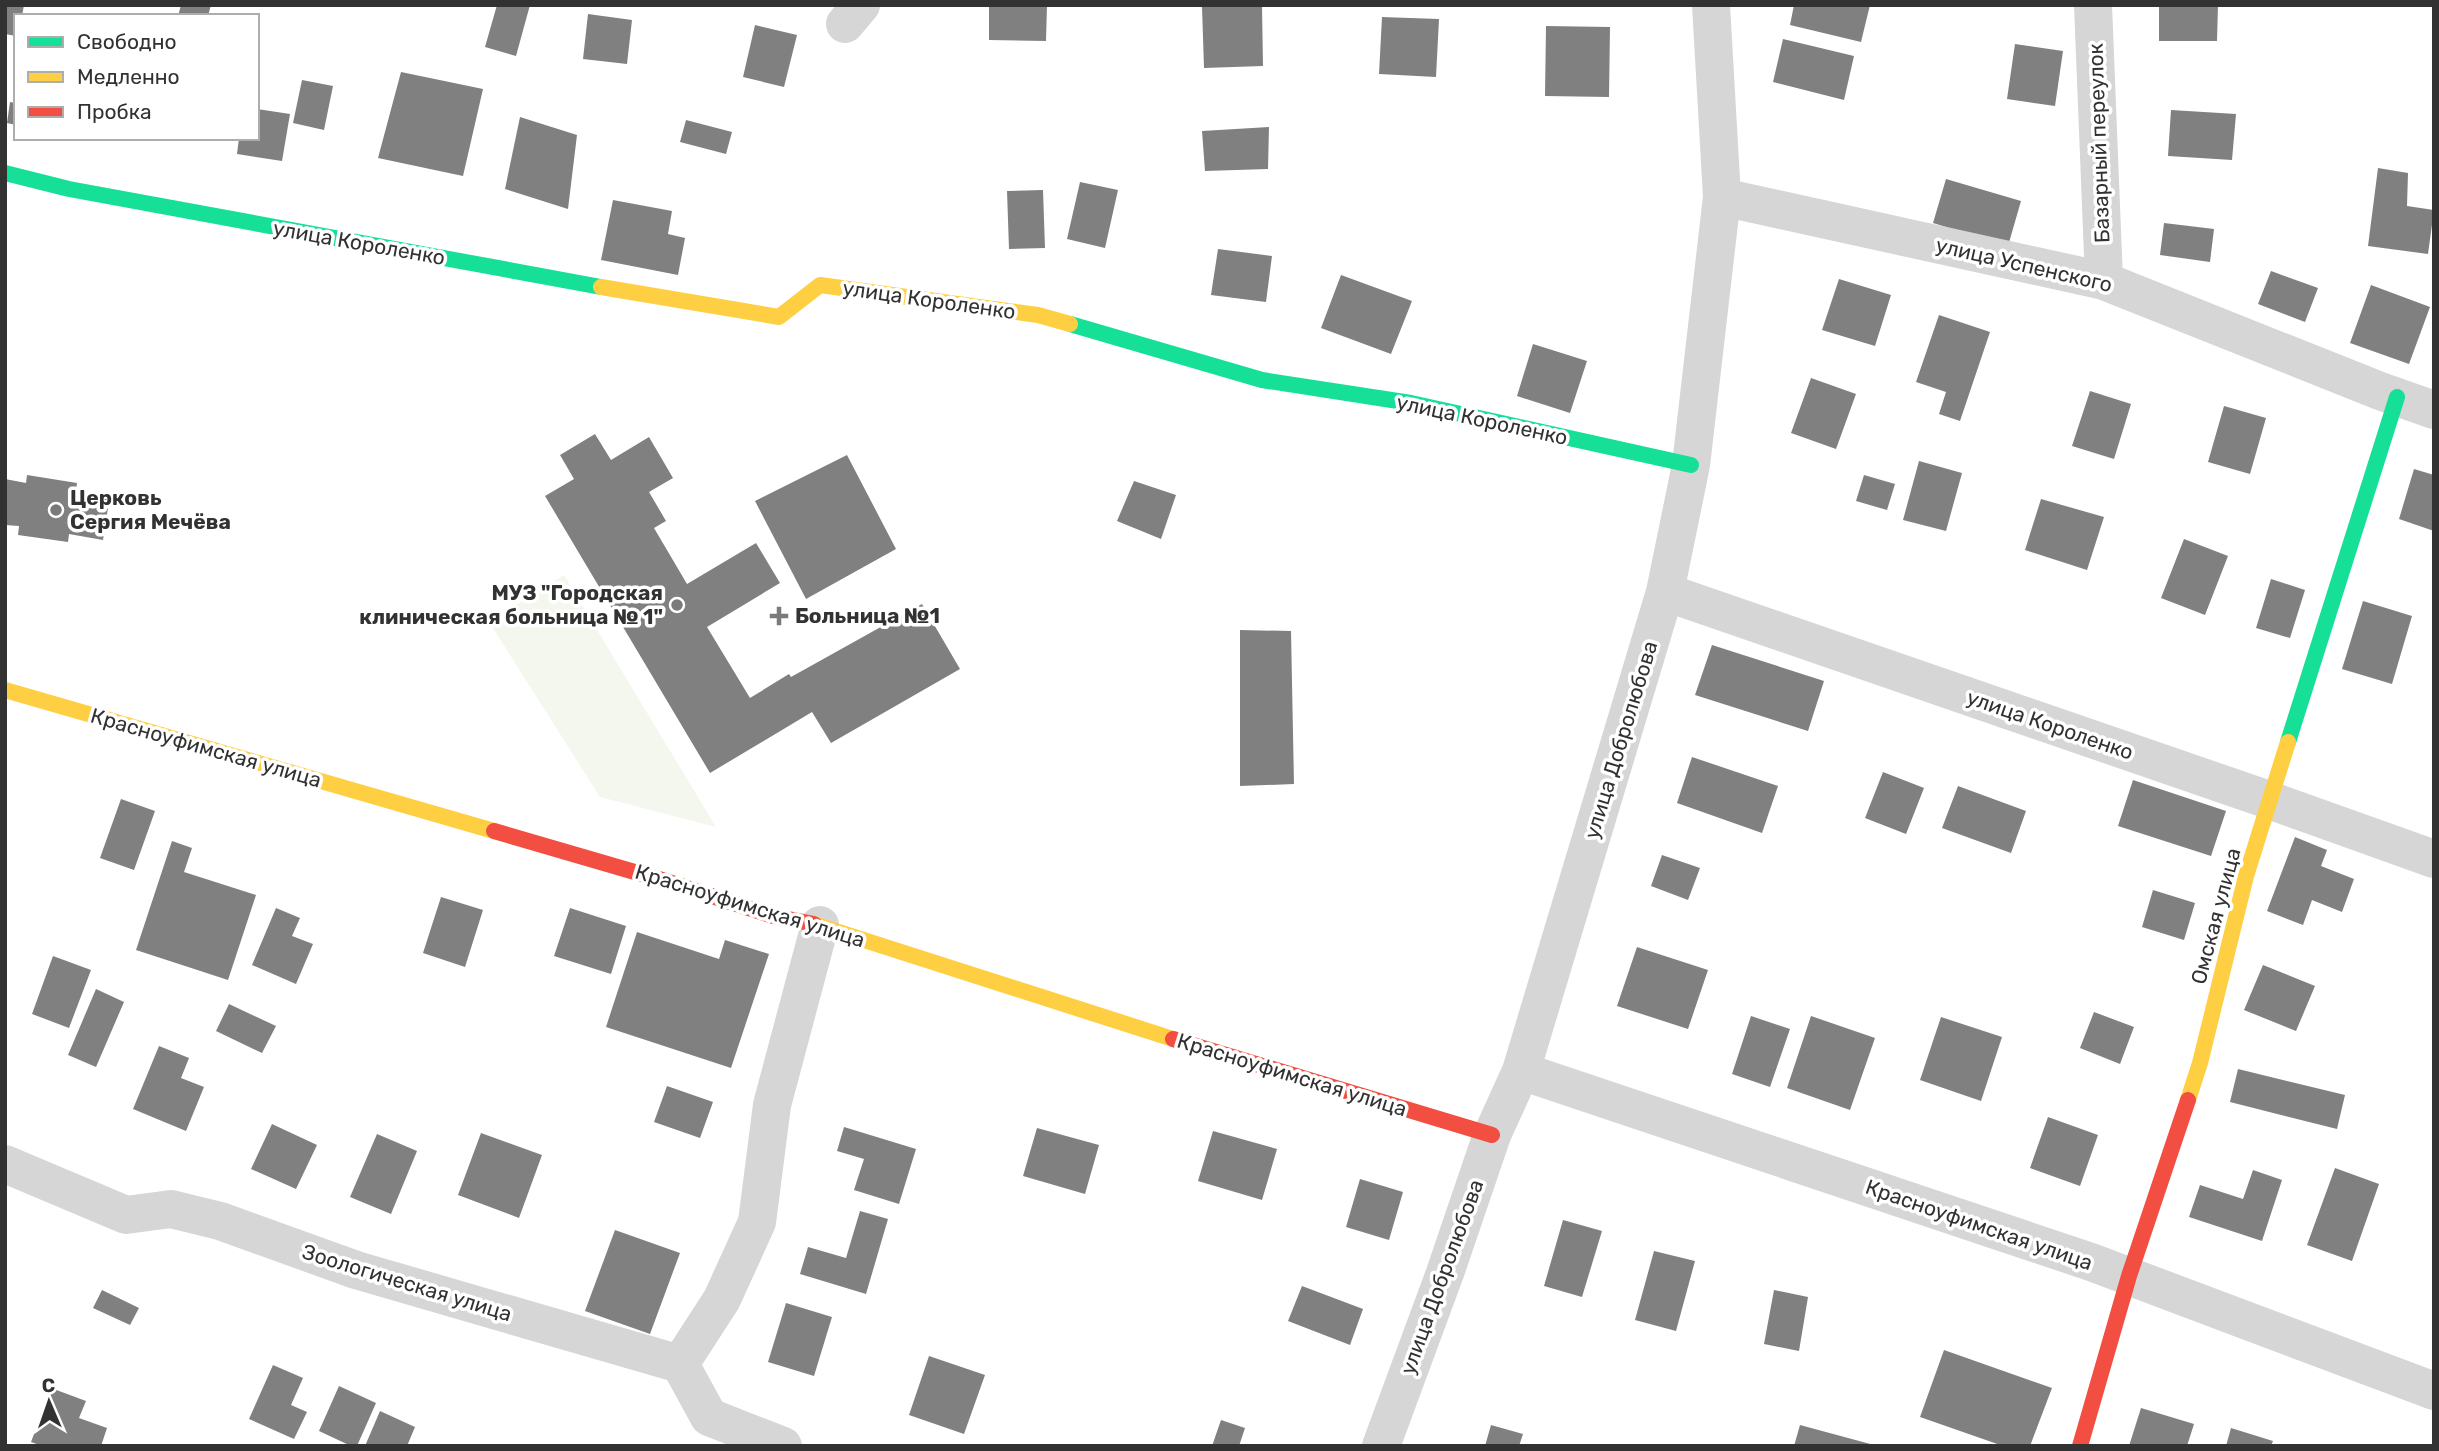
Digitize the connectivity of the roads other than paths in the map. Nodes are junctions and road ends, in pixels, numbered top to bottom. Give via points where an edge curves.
1 (1711, 5) edge
2 (2093, 5) edge
3 (5, 173) edge
4 (1722, 197) junction
5 (2104, 281) junction
6 (2396, 397) junction
7 (2434, 410) edge
8 (1691, 465) junction
9 (1665, 592) junction
10 (5, 690) edge
11 (2269, 800) junction
12 (2434, 859) edge
13 (820, 925) junction
14 (1521, 1070) junction
15 (1492, 1135) junction
16 (5, 1164) edge
17 (2129, 1276) junction
18 (680, 1364) junction
19 (2434, 1391) edge
20 (744, 1438) edge
21 (783, 1446) edge
22 (1381, 1446) edge
23 (2080, 1446) edge

1 - 4 street, улица Добролюбова
2 - 5 street, Базарный переулок
3 - 8 street, улица Короленко via 69,189 779,317 820,285 1038,315 1262,380 1411,403
4 - 5 street, улица Успенского
4 - 8 street, улица Добролюбова
5 - 6 street, улица Успенского
6 - 7 street, улица Успенского
6 - 11 street, Омская улица
8 - 9 street, улица Добролюбова
9 - 11 street, улица Короленко
9 - 14 street, улица Добролюбова
10 - 13 street, Красноуфимская улица via 670,882 773,916
11 - 12 street, улица Короленко
11 - 17 street, Омская улица via 2200,1063
13 - 15 street, Красноуфимская улица via 1150,1032
13 - 18 street via 772,1105 757,1222 722,1299
14 - 15 street, улица Добролюбова
14 - 17 street, Красноуфимская улица
15 - 22 street, улица Добролюбова
16 - 18 street, Зоологическая улица via 126,1215 171,1209 220,1220 356,1270
17 - 19 street, Красноуфимская улица
17 - 23 street, Омская улица
18 - 20 street via 709,1417
20 - 21 street

